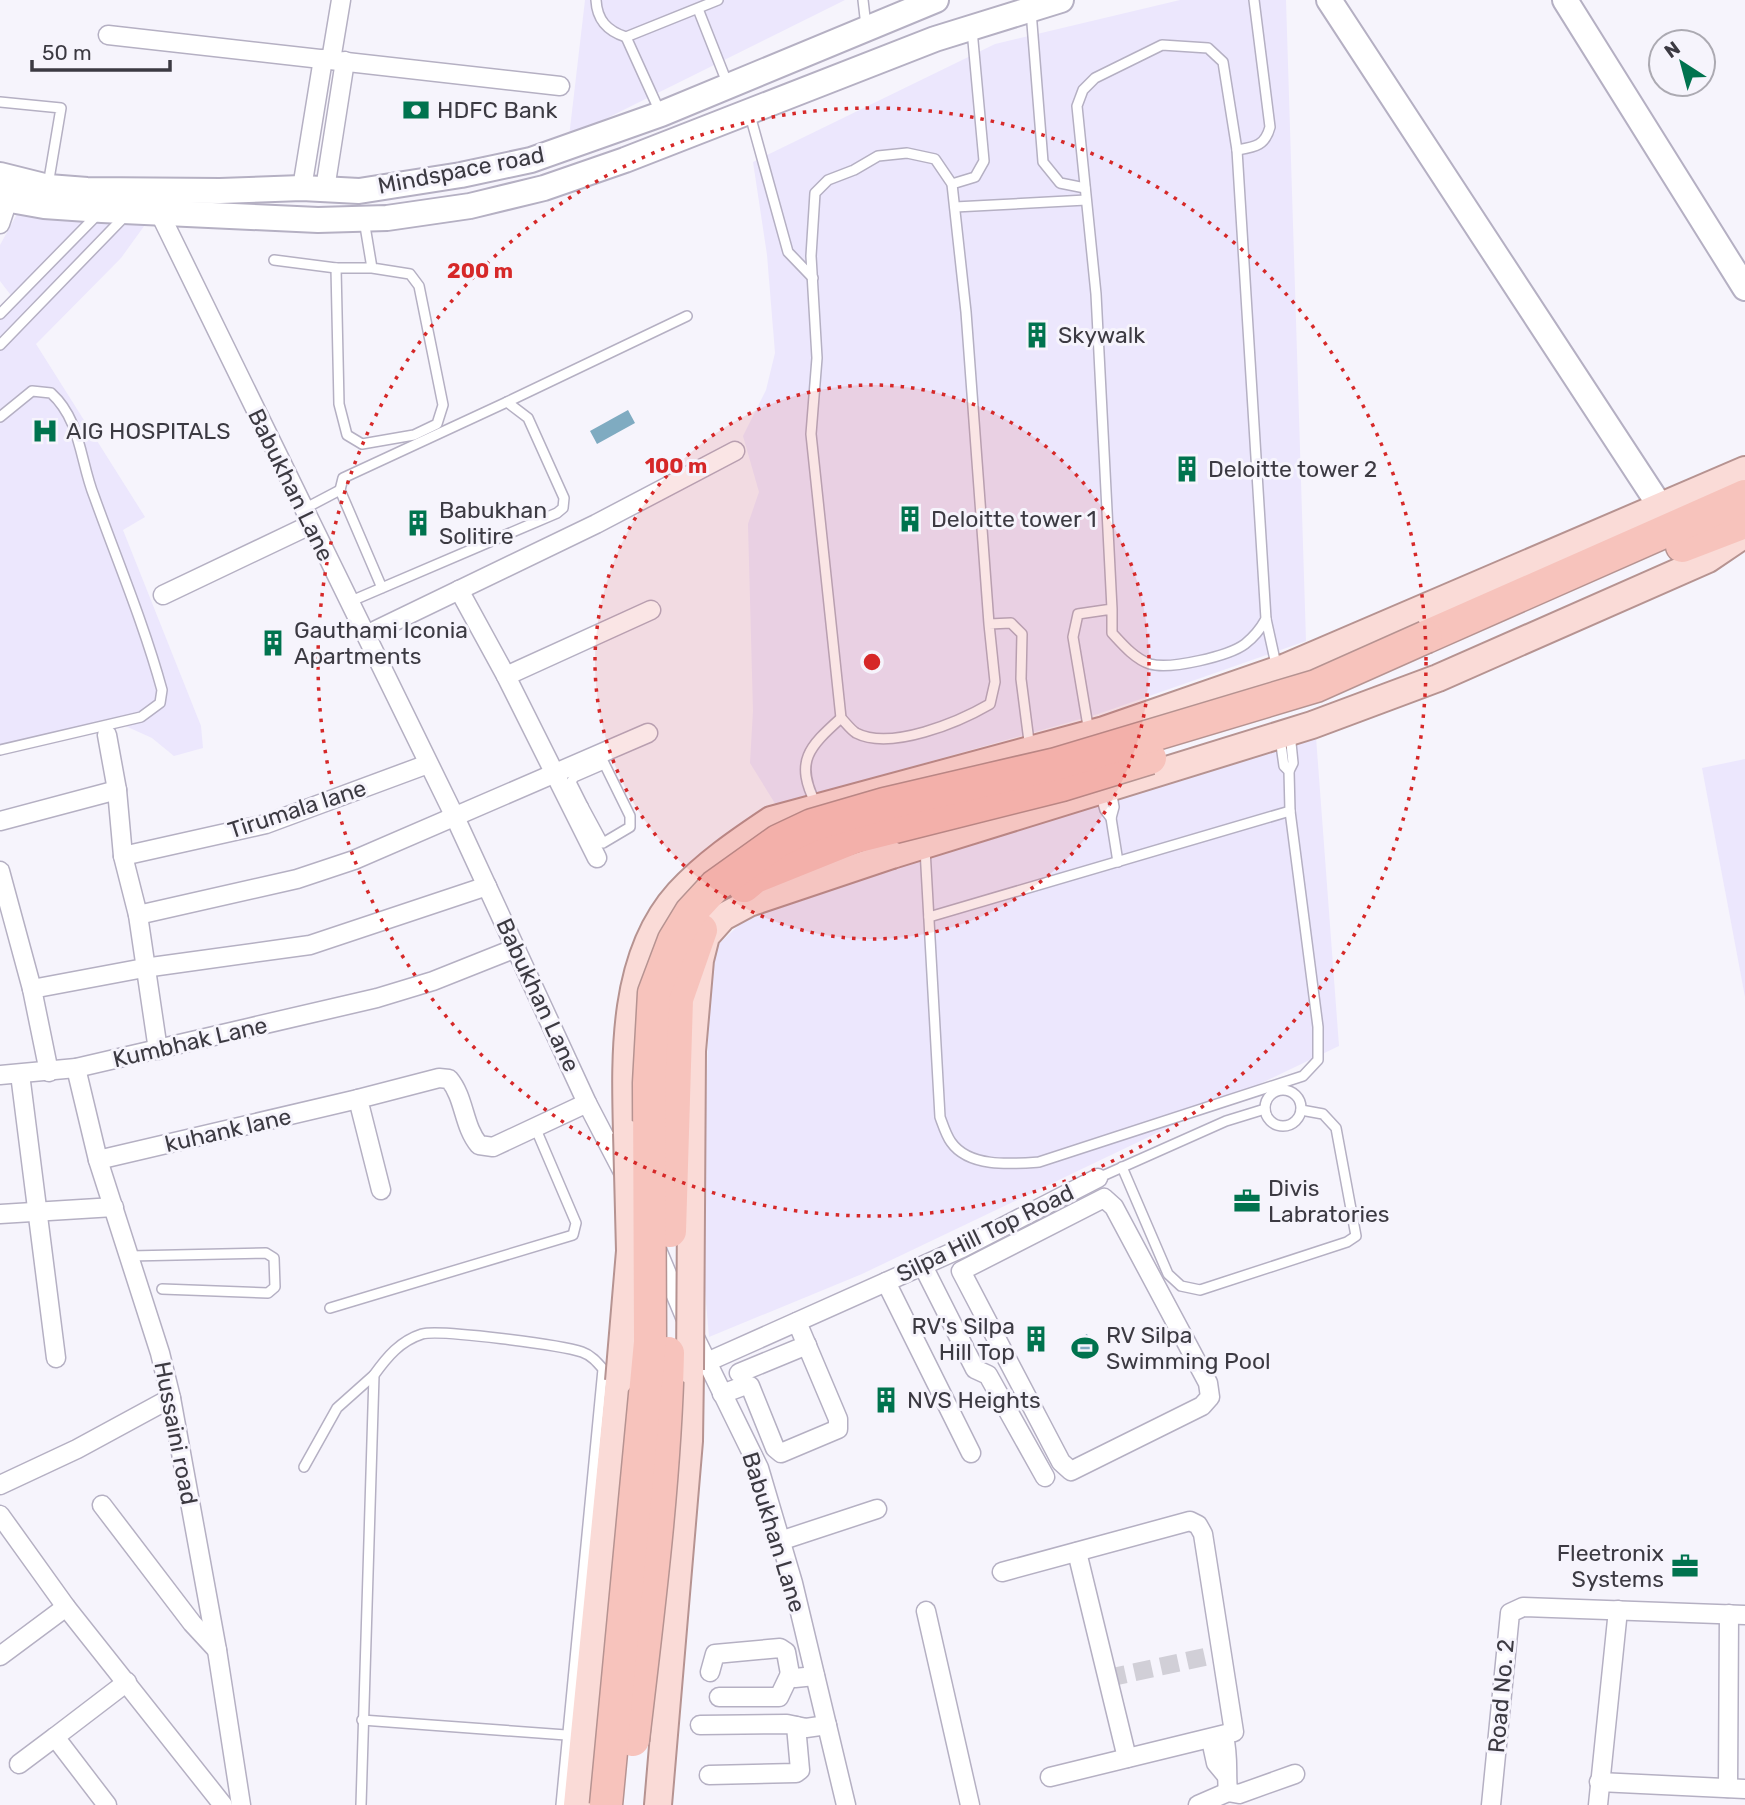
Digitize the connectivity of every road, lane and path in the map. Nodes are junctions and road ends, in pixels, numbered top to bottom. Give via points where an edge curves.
1 (341, 0) edge
2 (596, 0) edge
3 (718, 0) edge
4 (863, 0) edge
5 (936, 0) edge
6 (1060, 0) edge
7 (1254, 0) edge
8 (1329, 0) edge
9 (1565, 0) edge
10 (899, 7) edge
11 (698, 9) junction
12 (1031, 10) junction
13 (866, 27) junction
14 (972, 29) junction
15 (108, 34) dead end
16 (626, 37) junction
17 (333, 60) junction
18 (560, 86) dead end
19 (729, 86) junction
20 (0, 102) edge
21 (749, 110) junction
22 (661, 114) junction
23 (1237, 150) junction
24 (0, 175) edge
25 (953, 184) junction
26 (48, 187) junction
27 (1085, 188) junction
28 (313, 189) junction
29 (4, 199) edge
30 (1086, 200) junction
31 (955, 207) junction
32 (103, 210) junction
33 (131, 210) junction
34 (159, 212) junction
35 (363, 218) junction
36 (0, 224) edge
37 (274, 260) dead end
38 (336, 268) junction
39 (372, 268) junction
40 (813, 278) junction
41 (1745, 288) edge
42 (0, 314) edge
43 (687, 316) dead end
44 (0, 345) edge
45 (507, 402) junction
46 (0, 416) edge
47 (735, 451) dead end
48 (1745, 470) edge
49 (340, 490) junction
50 (1745, 496) edge
51 (1660, 506) junction
52 (306, 517) junction
53 (1745, 522) edge
54 (1745, 534) edge
55 (382, 589) junction
56 (459, 590) junction
57 (163, 595) dead end
58 (349, 601) junction
59 (1112, 609) junction
60 (651, 610) dead end
61 (1266, 619) junction
62 (989, 624) junction
63 (366, 635) junction
64 (1430, 646) junction
65 (1277, 670) junction
66 (506, 676) junction
67 (1189, 701) junction
68 (1140, 717) junction
69 (841, 718) junction
70 (648, 733) dead end
71 (1285, 733) junction
72 (1089, 734) junction
73 (107, 735) dead end
74 (0, 750) edge
75 (1030, 750) junction
76 (1209, 756) junction
77 (602, 759) junction
78 (428, 764) junction
79 (554, 772) junction
80 (1156, 773) junction
81 (1105, 788) junction
82 (117, 790) junction
83 (817, 806) junction
84 (578, 809) junction
85 (1290, 811) junction
86 (454, 815) junction
87 (0, 821) edge
88 (925, 844) junction
89 (123, 856) junction
90 (597, 858) dead end
91 (1118, 862) junction
92 (0, 871) edge
93 (487, 886) junction
94 (138, 915) junction
95 (929, 917) junction
96 (516, 948) junction
97 (144, 968) junction
98 (32, 989) junction
99 (158, 1049) junction
100 (76, 1068) junction
101 (48, 1072) junction
102 (20, 1074) junction
103 (0, 1075) edge
104 (358, 1099) junction
105 (587, 1102) junction
106 (1265, 1109) junction
107 (1301, 1110) junction
108 (535, 1127) junction
109 (98, 1160) junction
110 (1122, 1167) junction
111 (1098, 1178) joint
112 (381, 1190) dead end
113 (36, 1203) junction
114 (114, 1207) junction
115 (0, 1214) edge
116 (1004, 1238) junction
117 (962, 1248) junction
118 (130, 1256) junction
119 (971, 1265) junction
120 (923, 1266) junction
121 (886, 1282) junction
122 (162, 1289) dead end
123 (330, 1308) dead end
124 (797, 1322) junction
125 (807, 1345) junction
126 (56, 1358) dead end
127 (699, 1366) junction
128 (739, 1373) dead end
129 (374, 1375) junction
130 (722, 1394) junction
131 (171, 1398) junction
132 (971, 1453) dead end
133 (304, 1467) dead end
134 (1045, 1477) dead end
135 (0, 1485) edge
136 (102, 1505) dead end
137 (877, 1509) dead end
138 (0, 1515) edge
139 (780, 1541) junction
140 (1077, 1552) junction
141 (1002, 1572) dead end
142 (66, 1607) junction
143 (1618, 1610) junction
144 (926, 1611) dead end
145 (1737, 1614) edge
146 (217, 1650) junction
147 (0, 1656) edge
148 (710, 1672) dead end
149 (790, 1674) junction
150 (815, 1676) junction
151 (127, 1682) junction
152 (719, 1697) dead end
153 (362, 1720) junction
154 (700, 1725) dead end
155 (827, 1725) junction
156 (796, 1726) junction
157 (566, 1735) junction
158 (55, 1737) junction
159 (1217, 1739) junction
160 (1127, 1758) junction
161 (19, 1764) dead end
162 (1296, 1774) dead end
163 (709, 1775) dead end
164 (1050, 1777) dead end
165 (1599, 1782) junction
166 (1736, 1788) edge
167 (1234, 1792) edge
168 (107, 1805) edge
169 (223, 1805) edge
170 (241, 1805) edge
171 (361, 1805) edge
172 (561, 1805) edge
173 (576, 1805) edge
174 (606, 1805) edge
175 (625, 1805) edge
176 (657, 1805) edge
177 (846, 1805) edge
178 (970, 1805) edge
179 (1198, 1805) edge
180 (1491, 1805) edge
181 (1598, 1805) edge

1 - 17 street
2 - 16 lane via 605,26
3 - 11 lane
4 - 13 lane
5 - 10 main road, Mindspace road
6 - 12 main road, Mindspace road
7 - 23 lane via 1270,127 1267,140 1258,147
8 - 51 main road
9 - 41 main road
10 - 13 main road, Mindspace road
11 - 16 lane
11 - 19 lane
12 - 14 main road, Mindspace road
12 - 27 lane via 1043,162 1059,183
13 - 19 main road, Mindspace road
14 - 21 main road, Mindspace road
14 - 25 lane via 984,161 975,177
15 - 17 street
16 - 22 lane
17 - 18 street
17 - 28 street
19 - 22 main road, Mindspace road
20 - 26 lane via 61,108
21 - 35 main road, Mindspace road via 544,188 470,206
21 - 40 lane via 788,252
22 - 28 main road, Mindspace road via 520,162 359,191
23 - 27 lane via 1223,62 1208,48 1163,45 1113,66 1083,90 1077,106
23 - 61 lane
24 - 26 main road, Mindspace road
25 - 31 lane
25 - 40 lane via 935,159 907,153 878,156 828,180 815,194
26 - 28 main road, Mindspace road
27 - 30 lane
29 - 32 main road
29 - 36 street
30 - 31 lane
30 - 59 lane via 1096,295
31 - 62 lane
32 - 33 main road, Mindspace road
32 - 42 lane
33 - 34 main road, Mindspace road
33 - 44 lane
34 - 35 main road, Mindspace road
34 - 52 street, Babukhan Lane
35 - 39 lane
37 - 38 lane
38 - 39 lane
38 - 39 lane via 339,404 347,435 362,444 425,430 437,424 443,405 419,286 410,274
40 - 69 lane via 817,358 811,434
43 - 45 lane
45 - 49 lane via 343,478
45 - 55 lane via 528,418 564,499 563,508
46 - 74 lane via 32,391 51,393 62,406 78,436 92,492 162,690 160,703 141,717
47 - 56 street
48 - 51 main road
49 - 52 lane
49 - 55 lane
50 - 64 highway
51 - 65 main road
52 - 57 street
52 - 58 street, Babukhan Lane
53 - 64 highway
54 - 71 main road via 1708,559 1438,678
55 - 58 lane
56 - 63 street
56 - 66 street
58 - 63 street, Babukhan Lane
59 - 61 lane via 1112,633 1125,648 1147,663 1163,667 1243,645
59 - 72 lane via 1078,614 1073,638
60 - 66 street
61 - 65 lane
62 - 69 lane via 995,682 990,704 960,722 895,739 856,733
62 - 75 lane via 1011,622 1021,634
63 - 78 street, Babukhan Lane
64 - 174 highway, bridge via 1303,690 1056,764 812,825 778,841 715,886 691,912 674,940 654,993 649,1083 650,1342
64 - 175 highway, bridge via 1336,700 1062,785 822,848 755,877 703,925 677,999 667,1408
65 - 67 main road
66 - 79 street
67 - 68 main road
67 - 76 main road
68 - 72 main road
68 - 80 main road
69 - 83 lane via 815,741 803,762
70 - 77 street
71 - 76 main road
71 - 85 lane via 1293,763
72 - 75 main road
73 - 82 street
75 - 83 main road
76 - 80 main road
77 - 79 street
77 - 84 lane via 571,782
77 - 84 lane via 630,817 630,827 603,843
78 - 86 street, Babukhan Lane
78 - 89 street, Tirumala lane via 266,824
79 - 84 street
79 - 86 street
80 - 81 main road
81 - 88 main road
81 - 91 lane via 1114,807 1111,818
82 - 87 street
82 - 89 street
83 - 173 main road, bridge via 771,820 725,851 678,895 653,934 633,989 625,1058 630,1251
84 - 90 street
85 - 91 lane
85 - 95 lane via 1318,1027 1318,1060 1303,1076 1039,1162 1006,1165 970,1157 952,1144 940,1117
86 - 93 street, Babukhan Lane
86 - 94 street via 354,860 297,879
88 - 95 lane
88 - 127 main road, bridge via 749,903 723,918 706,936 692,1051
89 - 94 street
91 - 95 lane
92 - 98 street
93 - 96 street, Babukhan Lane
93 - 97 street via 310,945
94 - 97 street
96 - 99 street, Kumbhak Lane via 377,998
96 - 105 street, Babukhan Lane
97 - 98 street
97 - 99 street
98 - 101 street
99 - 100 street, Kumbhak Lane
100 - 101 street, Kumbhak Lane
100 - 109 street, Hussaini road
101 - 102 street, Kumbhak Lane
102 - 103 street, Kumbhak Lane
102 - 113 street
104 - 108 street, kuhank lane via 449,1079 470,1135 479,1145 493,1147
104 - 109 street, kuhank lane
104 - 112 street
105 - 108 street
105 - 127 street, Babukhan Lane via 641,1207
106 - 107 lane via 1280,1125 1291,1124
106 - 107 lane via 1268,1097 1284,1090 1295,1094
106 - 110 lane, Silpa Hill Top Road via 1226,1121
107 - 110 lane via 1323,1114 1336,1128 1356,1236 1200,1290 1181,1286 1168,1274
108 - 123 lane via 576,1223 573,1235
109 - 114 street, Hussaini road
110 - 111 lane, Silpa Hill Top Road
111 - 116 street, Silpa Hill Top Road
113 - 114 street
113 - 115 street
113 - 126 street
114 - 118 street, Hussaini road
116 - 117 street, Silpa Hill Top Road
116 - 119 street
116 - 119 street via 1104,1198 1114,1207 1208,1383 1210,1396 1202,1406 1071,1471 1061,1462 961,1274 962,1268
117 - 119 street
117 - 120 street, Silpa Hill Top Road
118 - 122 lane via 266,1253 274,1258 275,1287 268,1293
118 - 131 street, Hussaini road
120 - 121 street, Silpa Hill Top Road
120 - 134 street via 975,1368 988,1375
121 - 124 street, Silpa Hill Top Road
121 - 132 street
124 - 125 street
124 - 127 street, Silpa Hill Top Road
125 - 128 street
125 - 130 street via 838,1419 835,1431 781,1453 750,1386
127 - 130 street, Babukhan Lane
127 - 176 main road via 688,1441
129 - 133 lane via 337,1408
129 - 153 lane
129 - 157 lane via 406,1341 425,1333 456,1333 583,1352 603,1369
130 - 139 street, Babukhan Lane via 759,1468
131 - 135 street
131 - 146 street, Hussaini road
136 - 146 street
137 - 139 street
138 - 142 street
139 - 150 street, Babukhan Lane
140 - 141 street
140 - 159 street via 1190,1521 1198,1525 1235,1729
140 - 160 street
142 - 147 street
142 - 151 street
143 - 145 street
143 - 165 street
143 - 180 street, Road No. 2 via 1523,1607 1510,1612
144 - 178 street
145 - 166 street
146 - 170 street, Hussaini road
148 - 149 street via 715,1654 780,1648 786,1652
149 - 150 street via 795,1678
149 - 152 street via 779,1697
150 - 155 street, Babukhan Lane
151 - 158 street
151 - 169 street
153 - 157 lane
153 - 171 lane
154 - 156 street
155 - 156 street
155 - 177 street, Babukhan Lane
156 - 163 street via 800,1770 796,1773
157 - 172 lane
158 - 161 street
158 - 168 street
159 - 160 street
159 - 167 street via 1230,1766
160 - 164 street
162 - 167 street
165 - 166 street
165 - 181 street
167 - 179 street

